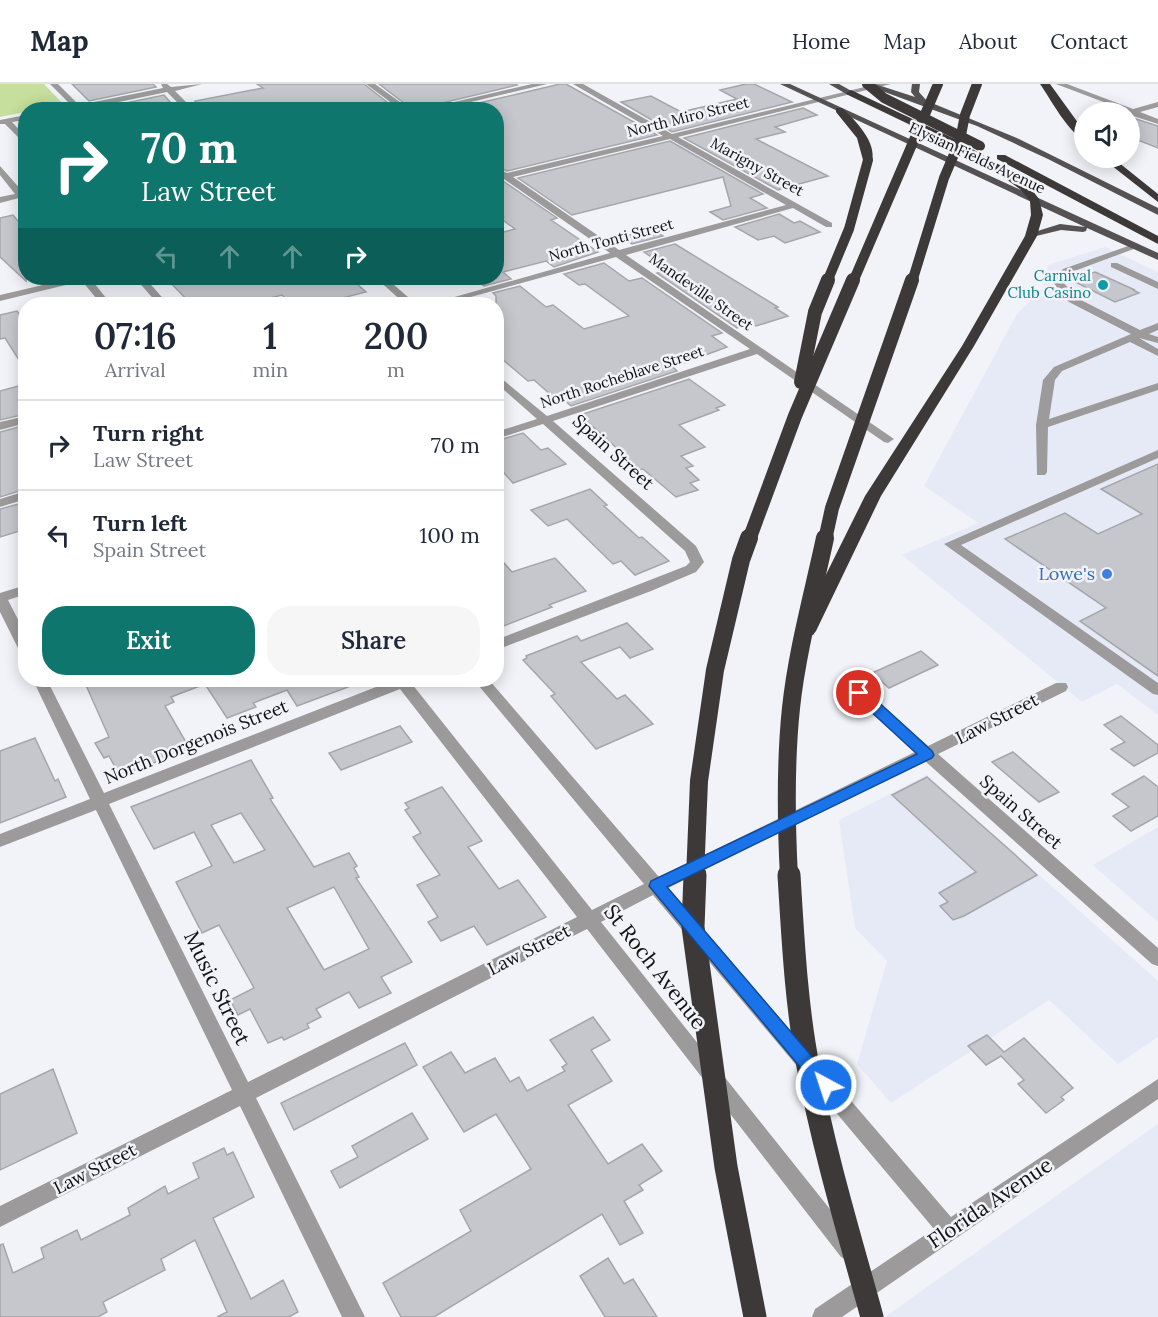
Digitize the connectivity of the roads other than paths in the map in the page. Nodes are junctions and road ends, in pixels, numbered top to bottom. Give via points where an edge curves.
1 (54, 84) edge
2 (198, 84) edge
3 (370, 84) edge
4 (543, 84) edge
5 (577, 84) edge
6 (784, 84) edge
7 (833, 84) edge
8 (887, 84) edge
9 (916, 84) edge
10 (938, 84) edge
11 (977, 84) edge
12 (1045, 84) edge
13 (1060, 84) edge
14 (872, 85) edge
15 (165, 87) edge
16 (851, 93) junction
17 (819, 100) junction
18 (923, 101) junction
19 (72, 102) edge
20 (99, 102) edge
21 (181, 102) edge
22 (396, 102) edge
23 (461, 102) edge
24 (1106, 102) edge
25 (1158, 104) edge
26 (1140, 109) edge
27 (839, 110) junction
28 (1140, 115) edge
29 (18, 118) edge
30 (3, 121) edge
31 (1158, 122) edge
32 (1074, 125) edge
33 (18, 135) edge
34 (670, 137) junction
35 (1119, 168) edge
36 (0, 169) edge
37 (504, 174) edge
38 (504, 178) edge
39 (18, 190) edge
40 (18, 198) edge
41 (1158, 199) edge
42 (0, 200) edge
43 (1036, 202) junction
44 (795, 205) junction
45 (1158, 212) edge
46 (829, 225) dead end
47 (1098, 231) junction
48 (1031, 237) junction
49 (1158, 241) edge
50 (1134, 247) junction
51 (618, 253) junction
52 (1158, 257) edge
53 (1114, 265) dead end
54 (55, 285) edge
55 (90, 285) edge
56 (146, 285) edge
57 (389, 285) edge
58 (503, 285) edge
59 (504, 285) edge
60 (1158, 286) edge
61 (100, 297) edge
62 (157, 297) edge
63 (403, 297) edge
64 (460, 297) edge
65 (0, 298) edge
66 (1158, 326) edge
67 (1134, 336) junction
68 (1158, 340) edge
69 (758, 350) junction
70 (1158, 354) edge
71 (504, 384) edge
72 (1158, 386) edge
73 (795, 416) junction
74 (547, 420) junction
75 (18, 421) edge
76 (1042, 425) junction
77 (0, 426) edge
78 (504, 433) edge
79 (888, 439) dead end
80 (1158, 454) edge
81 (1041, 472) dead end
82 (18, 497) edge
83 (0, 503) edge
84 (18, 592) edge
85 (0, 598) edge
86 (18, 634) edge
87 (504, 642) edge
88 (802, 643) junction
89 (43, 687) edge
90 (385, 687) edge
91 (408, 687) edge
92 (487, 687) edge
93 (1060, 687) dead end
94 (1158, 690) edge
95 (859, 693) dead end
96 (927, 755) junction
97 (100, 801) junction
98 (0, 841) edge
99 (656, 886) junction
100 (590, 920) junction
101 (1158, 959) edge
102 (1158, 1088) edge
103 (244, 1094) junction
104 (0, 1217) edge
105 (949, 1231) junction
106 (874, 1282) junction
107 (354, 1317) edge
108 (755, 1317) edge
109 (823, 1317) edge
110 (872, 1317) edge

1 - 19 street
2 - 15 street
3 - 22 street
4 - 23 street
5 - 34 street, Marigny Street
6 - 17 main road, Elysian Fields Avenue
7 - 16 main road
8 - 14 street, North Miro Street
9 - 18 main road via 915,92
10 - 73 highway, bridge
11 - 88 highway, bridge via 832,508
12 - 32 highway
13 - 24 street
14 - 16 street, North Miro Street
14 - 18 main road, Elysian Fields Avenue
14 - 49 highway, bridge via 884,98
15 - 20 street
15 - 21 street
16 - 17 street, North Miro Street
16 - 43 highway via 1001,170 1022,184
17 - 27 main road, Elysian Fields Avenue
17 - 34 street, North Miro Street
18 - 45 main road, Elysian Fields Avenue via 1029,145
25 - 26 street
27 - 43 main road, Elysian Fields Avenue
27 - 73 highway, bridge via 865,141 867,160 849,230 815,312
28 - 31 street
29 - 30 street
30 - 33 street
34 - 37 street, North Miro Street
34 - 44 street, Marigny Street
35 - 41 highway
36 - 39 street
38 - 51 street, Mandeville Street
40 - 42 street
43 - 47 main road, Elysian Fields Avenue
43 - 48 highway via 1038,218
44 - 46 street, Marigny Street
44 - 51 street, North Tonti Street
47 - 48 main road via 1060,227
47 - 50 main road, Elysian Fields Avenue
48 - 88 highway, bridge via 873,496
50 - 52 main road, Elysian Fields Avenue
50 - 67 street via 1066,271 1057,281 1073,300
51 - 59 street, North Tonti Street
51 - 69 street, Mandeville Street
53 - 60 street
54 - 65 street
55 - 61 street
56 - 62 street
57 - 63 street
58 - 64 street, North Tonti Street
66 - 67 street
67 - 68 street
67 - 70 street
67 - 76 street via 1058,369 1049,380
69 - 74 street, North Rocheblave Street
69 - 79 street, Mandeville Street
71 - 74 street, Spain Street
72 - 76 street
73 - 108 highway, bridge via 741,560 722,636 699,781 693,927 726,1167
74 - 78 street, North Rocheblave Street
74 - 87 street, Spain Street via 691,549 697,562 691,569 655,585
75 - 77 street
76 - 81 street
80 - 94 street via 951,544
82 - 83 street
84 - 85 street
85 - 86 street
88 - 110 highway, bridge via 791,708 785,801 794,957 808,1064 827,1152
89 - 97 street, Music Street
90 - 97 street, North Dorgenois Street
91 - 100 street, St Roch Avenue
92 - 99 street
93 - 96 street, Law Street
95 - 96 street, Spain Street
96 - 99 street, Law Street
96 - 101 street, Spain Street
97 - 98 street, North Dorgenois Street
97 - 103 street, Music Street
99 - 100 street, Law Street
99 - 105 street
100 - 103 street, Law Street
100 - 106 street, St Roch Avenue
102 - 105 street, Florida Avenue
103 - 104 street, Law Street
103 - 107 street, Music Street
105 - 106 street, Florida Avenue
106 - 109 street, Florida Avenue

